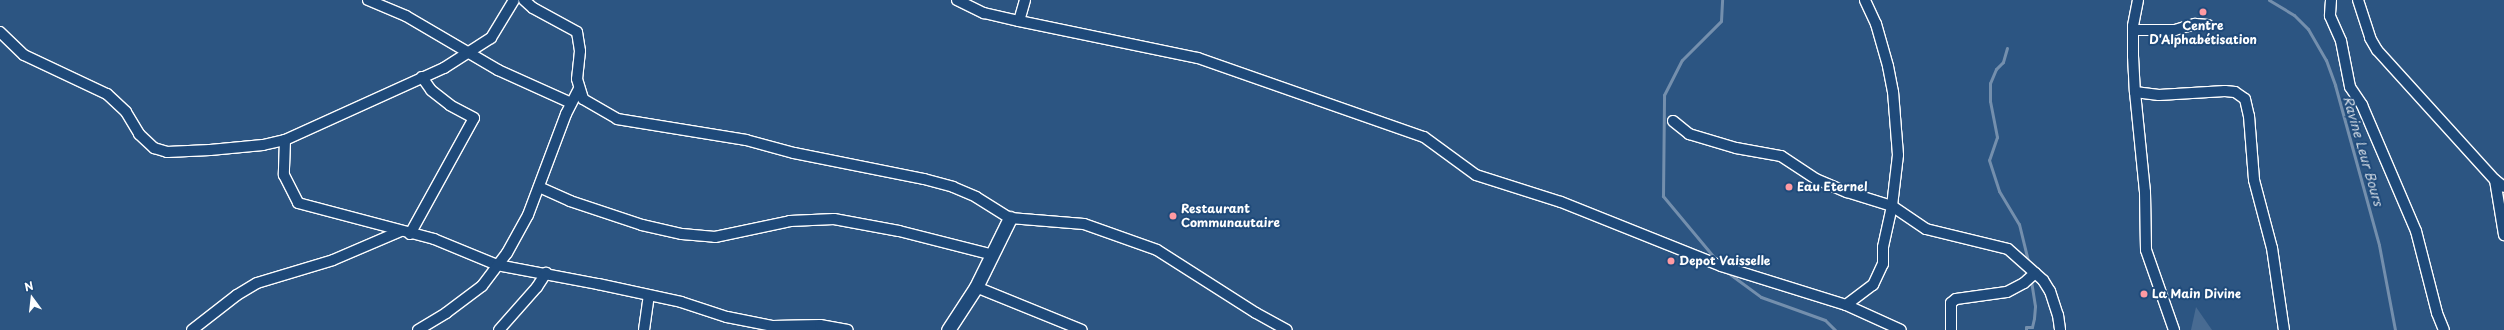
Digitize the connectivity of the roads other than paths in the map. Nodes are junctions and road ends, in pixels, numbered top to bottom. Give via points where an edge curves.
1 (368, 0) edge
2 (514, 0) edge
3 (524, 0) edge
4 (957, 0) edge
5 (1025, 0) edge
6 (1865, 0) edge
7 (2138, 0) edge
8 (2331, 0) edge
9 (2358, 0) edge
10 (1019, 21) junction
11 (2208, 25) dead end
12 (2133, 30) junction
13 (0, 32) edge
14 (469, 54) junction
15 (422, 78) junction
16 (578, 88) junction
17 (2135, 92) junction
18 (571, 103) junction
19 (1673, 121) dead end
20 (284, 140) junction
21 (2495, 180) junction
22 (539, 187) junction
23 (2504, 187) edge
24 (1892, 206) junction
25 (1010, 218) junction
26 (405, 232) junction
27 (2504, 235) edge
28 (993, 255) junction
29 (497, 265) junction
30 (546, 273) junction
31 (2030, 277) junction
32 (976, 287) junction
33 (649, 296) junction
34 (1846, 305) junction
35 (192, 330) edge
36 (418, 330) edge
37 (499, 330) edge
38 (644, 330) edge
39 (848, 330) edge
40 (948, 330) edge
41 (1082, 330) edge
42 (1286, 330) edge
43 (1902, 330) edge
44 (1951, 330) edge
45 (2060, 330) edge
46 (2174, 330) edge
47 (2284, 330) edge
48 (2444, 330) edge

1 - 14 street via 406,16
2 - 14 street via 491,38
3 - 16 street via 577,32 580,51
4 - 10 street via 984,12
5 - 10 street
6 - 24 street via 1876,24 1893,92 1898,155
7 - 12 street
8 - 48 street via 2330,16 2341,40 2350,87 2362,105 2416,231 2437,313
9 - 21 street via 2370,38 2377,50
10 - 34 street via 1205,60 1424,137 1476,175 1561,202 1721,266
11 - 12 street via 2195,24 2175,30
12 - 17 street
13 - 20 street via 24,55 107,94 126,112 139,134 154,148 167,152 210,150 263,145
14 - 15 street
14 - 18 street
15 - 20 street
15 - 26 street via 431,90 450,105 474,118
16 - 18 street
16 - 25 street via 583,99 617,119 746,140 794,153 924,178 976,197
17 - 46 street via 2145,192 2146,250
17 - 47 street via 2159,95 2225,91 2236,92 2245,99 2249,116 2254,180 2272,248
18 - 22 street
19 - 24 street via 1689,134 1736,148 1781,156 1816,179
20 - 26 street via 284,175 298,203
21 - 23 street
21 - 27 street
22 - 28 street via 570,201 682,234 715,236 790,221 834,219 900,231
22 - 29 street via 528,215 507,253
24 - 31 street via 1926,229 2008,249
24 - 34 street via 1883,247 1883,264 1877,280
25 - 28 street
25 - 42 street via 1084,224 1157,250
26 - 29 street via 434,239
26 - 35 street via 333,260 257,283
28 - 32 street
29 - 30 street
29 - 36 street via 482,286
30 - 33 street
30 - 37 street
31 - 44 street via 2001,294 1956,299 1951,303
31 - 45 street via 2050,291
32 - 40 street
32 - 41 street
33 - 38 street
33 - 39 street via 681,302 727,317 773,326 820,325
34 - 43 street

